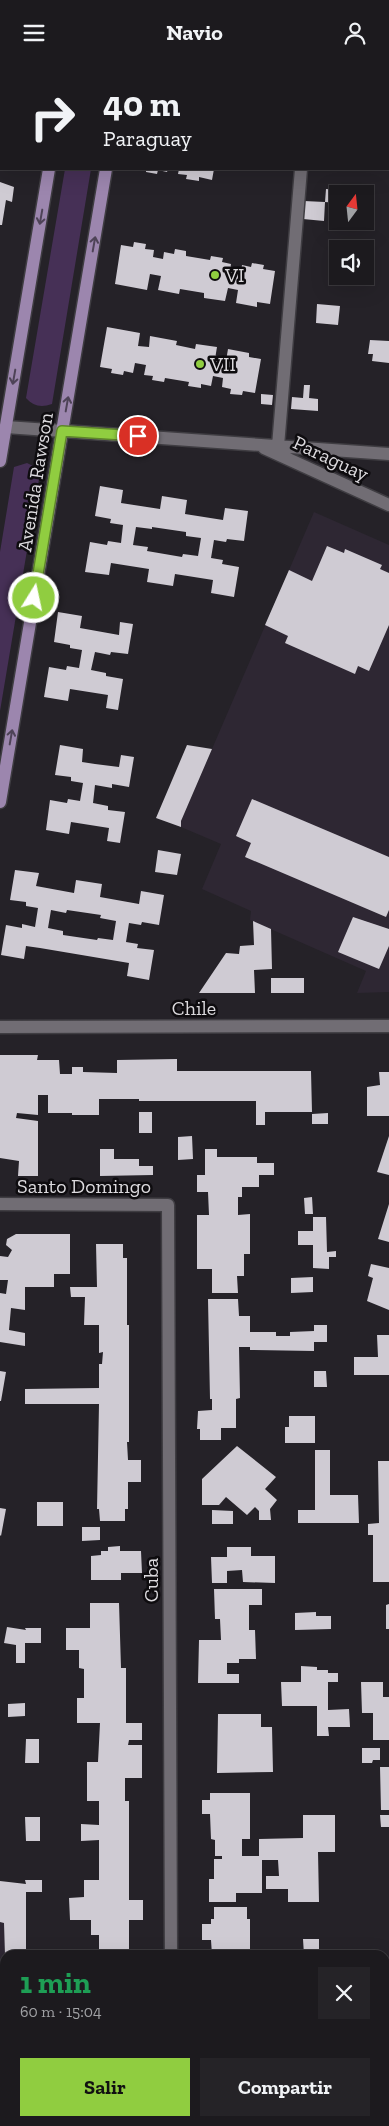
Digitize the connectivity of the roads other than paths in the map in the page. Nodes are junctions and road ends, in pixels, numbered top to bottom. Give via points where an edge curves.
1 (49, 170) edge
2 (106, 170) edge
3 (301, 170) edge
4 (6, 427) junction
5 (62, 431) junction
6 (258, 445) junction
7 (278, 446) junction
8 (389, 454) edge
9 (0, 461) edge
10 (389, 505) edge
11 (0, 802) edge
12 (389, 1026) edge
13 (0, 1027) edge
14 (0, 1204) edge
15 (168, 1205) joint
16 (171, 1950) edge

1 -> 4 main road, Avenida Rawson
5 -> 2 main road, Avenida Rawson
3 - 7 street
4 - 5 street, Paraguay
4 - 9 main road, Avenida Rawson
5 - 6 street, Paraguay
11 -> 5 main road, Avenida Rawson
6 - 7 street, Paraguay
6 - 10 street, Paraguay
7 - 8 street, Paraguay
12 - 13 street, Chile
14 - 15 street, Santo Domingo
15 - 16 street, Cuba

